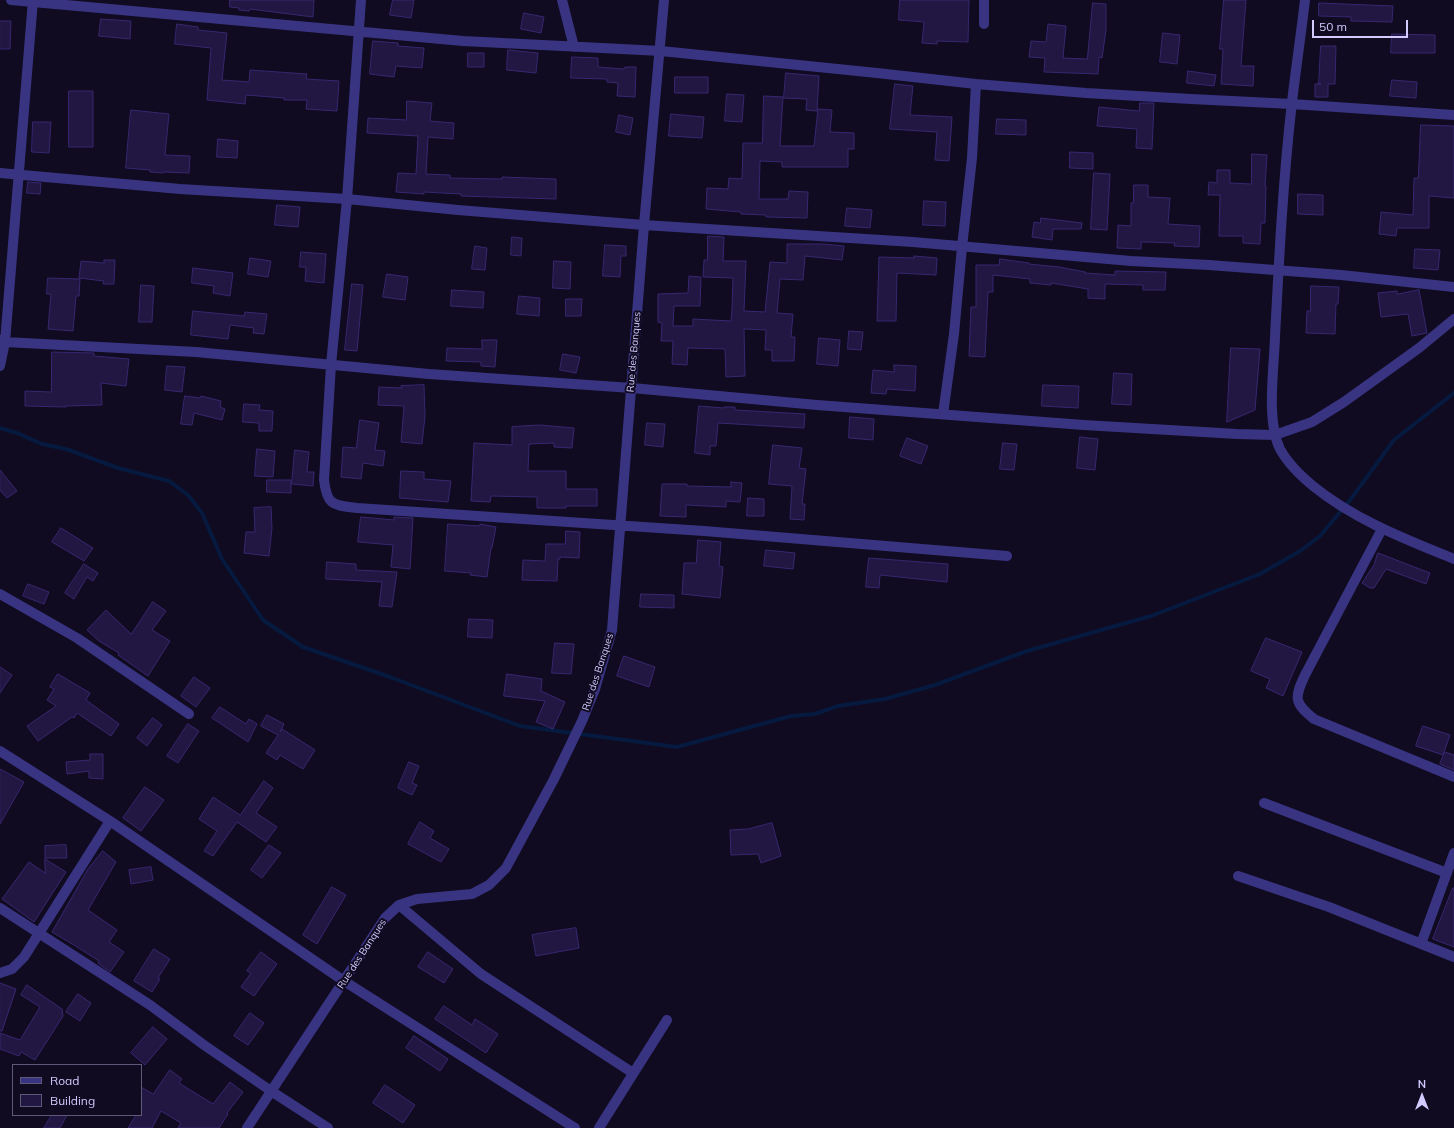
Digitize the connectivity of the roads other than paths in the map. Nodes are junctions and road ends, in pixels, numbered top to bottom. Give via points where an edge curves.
1 (11, 0) edge
2 (361, 0) edge
3 (562, 0) edge
4 (664, 0) edge
5 (984, 0) edge
6 (1305, 0) edge
7 (33, 1) edge
8 (984, 24) dead end
9 (360, 32) junction
10 (574, 47) junction
11 (660, 51) junction
12 (976, 84) junction
13 (1292, 104) junction
14 (1454, 115) edge
15 (0, 173) edge
16 (19, 174) junction
17 (347, 198) junction
18 (644, 225) junction
19 (962, 247) junction
20 (1278, 270) junction
21 (1454, 287) edge
22 (1454, 319) edge
23 (3, 341) edge
24 (331, 365) junction
25 (0, 366) edge
26 (632, 388) junction
27 (943, 414) junction
28 (1275, 435) junction
29 (621, 525) junction
30 (1382, 529) junction
31 (1008, 556) dead end
32 (1454, 559) edge
33 (0, 594) edge
34 (190, 714) dead end
35 (0, 751) edge
36 (1454, 777) edge
37 (1264, 803) dead end
38 (110, 821) junction
39 (1454, 853) edge
40 (1446, 873) junction
41 (1238, 876) dead end
42 (399, 905) junction
43 (0, 908) edge
44 (39, 934) junction
45 (1421, 944) junction
46 (1454, 957) edge
47 (0, 973) edge
48 (344, 981) junction
49 (667, 1020) dead end
50 (633, 1073) junction
51 (271, 1091) junction
52 (247, 1128) edge
53 (328, 1128) edge
54 (576, 1128) edge
55 (599, 1128) edge

1 - 7 street
2 - 9 street
3 - 10 street
4 - 11 street, Rue des Banques
5 - 8 street
6 - 13 street
7 - 9 street
7 - 16 street
9 - 10 street
9 - 17 street
10 - 11 street
11 - 12 street
11 - 18 street, Rue des Banques
12 - 13 street
12 - 19 street via 972,158
13 - 14 street
13 - 20 street
15 - 16 street
16 - 17 street via 180,189
16 - 23 street
17 - 18 street
17 - 24 street
18 - 19 street
18 - 26 street, Rue des Banques
19 - 20 street via 1131,262
19 - 27 street
20 - 21 street
20 - 28 street via 1272,401
22 - 28 street via 1419,348 1344,402 1312,422
23 - 24 street via 196,352
23 - 25 street
24 - 26 street
24 - 29 street via 324,480 327,497 331,502 339,506 357,508
26 - 27 street
26 - 29 street, Rue des Banques
27 - 28 street
28 - 30 street via 1280,449 1301,476 1329,499
29 - 31 street
29 - 42 street, Rue des Banques via 612,630 595,689 554,779 506,868 489,885 472,894 417,899
30 - 32 street
30 - 36 street via 1305,675 1297,698 1304,712 1314,719
33 - 34 street via 77,638
35 - 38 street
37 - 40 street
38 - 44 street
38 - 48 street
39 - 40 street
40 - 45 street
41 - 45 street
42 - 48 street, Rue des Banques via 385,918
42 - 50 street via 481,974
43 - 44 street
44 - 47 street via 18,965
44 - 51 street via 150,1004
45 - 46 street
48 - 51 street, Rue des Banques
48 - 54 street
49 - 50 street
50 - 55 street
51 - 52 street, Rue des Banques
51 - 53 street

